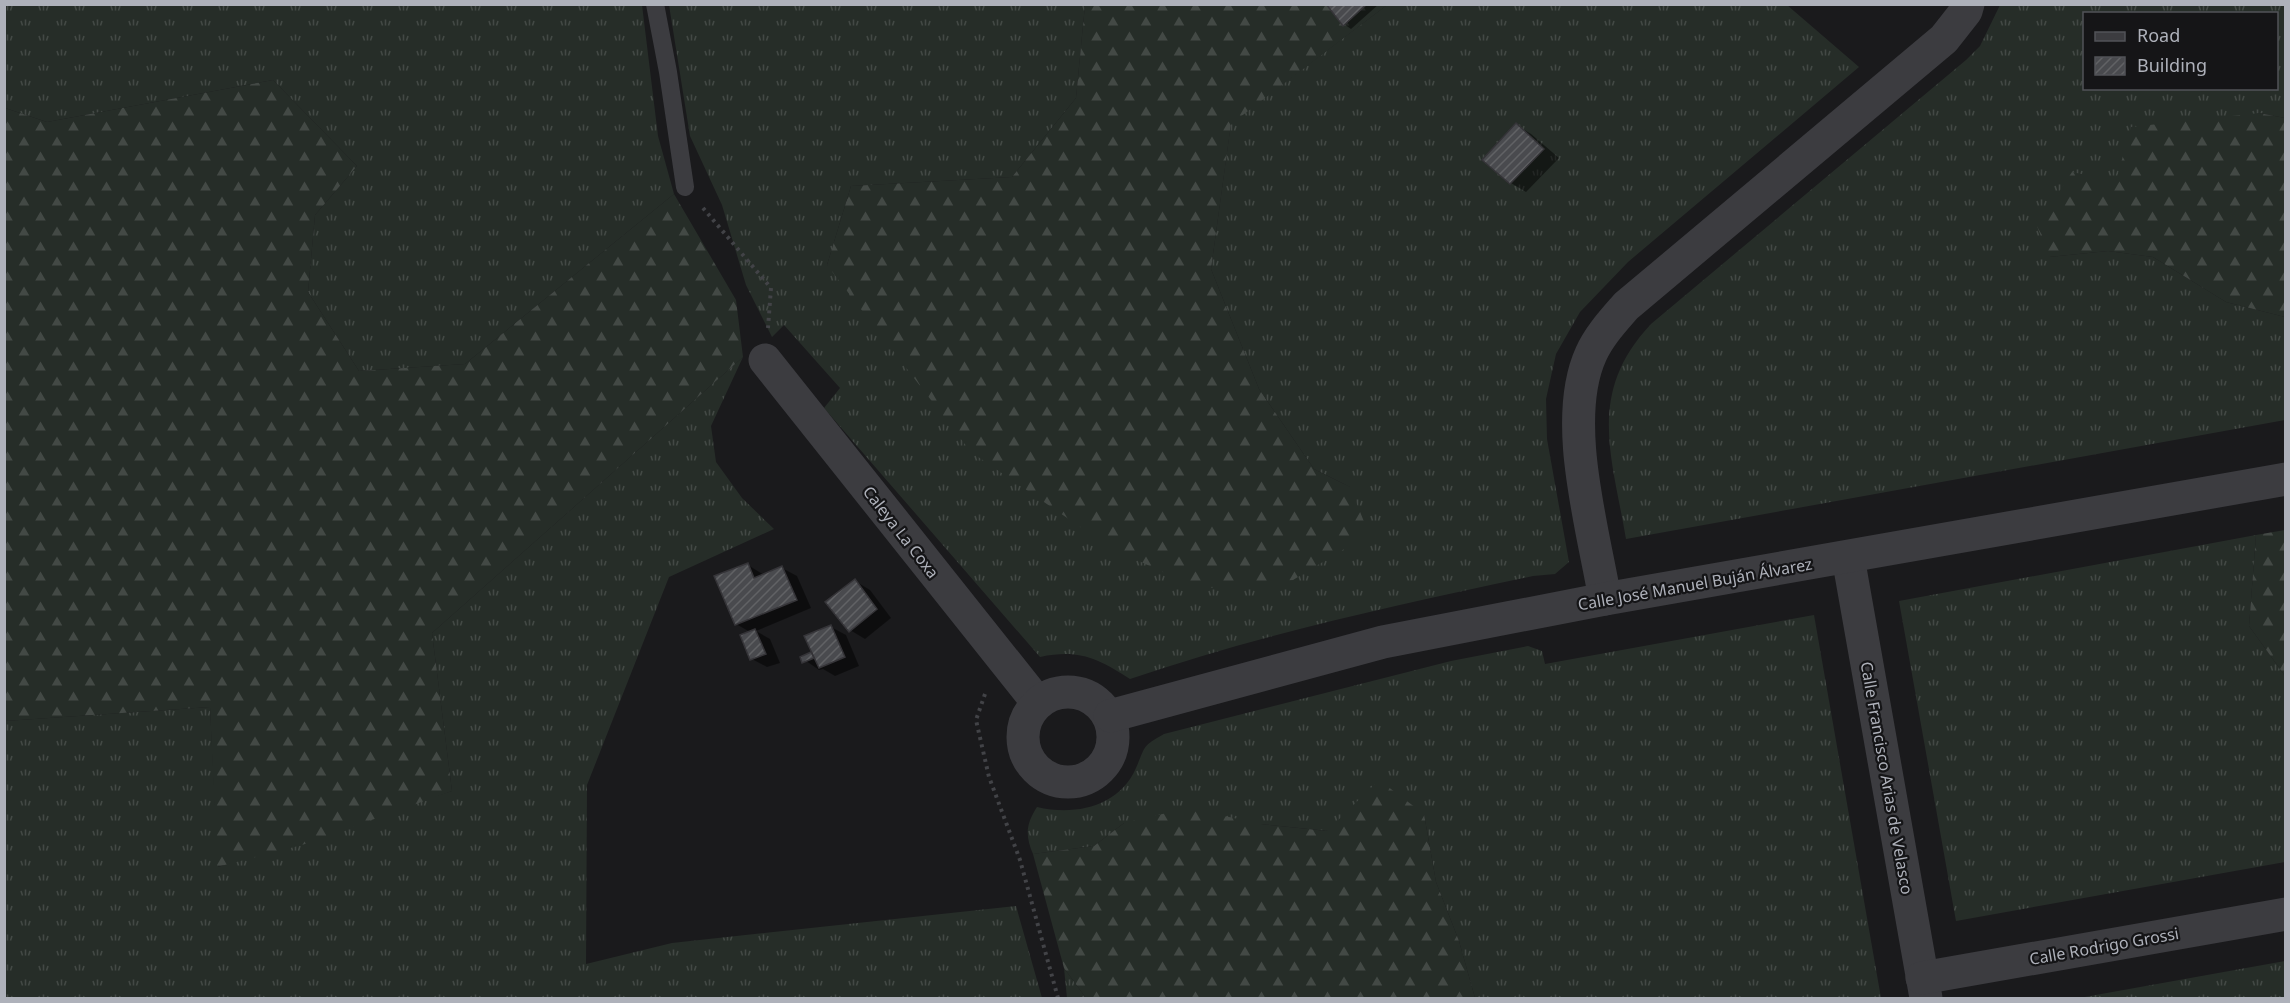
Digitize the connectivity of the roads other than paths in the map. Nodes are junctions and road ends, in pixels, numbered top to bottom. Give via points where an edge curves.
1 (655, 4) edge
2 (1968, 4) edge
3 (685, 187) road end
4 (765, 360) road end
5 (2286, 479) edge
6 (1848, 557) junction
7 (1605, 599) junction
8 (1038, 703) junction
9 (1110, 716) junction
10 (2286, 914) edge
11 (1924, 988) edge

1 - 3 lane
2 - 7 street via 1944,39 1626,306 1605,330 1591,353 1581,384 1577,417
4 - 8 street, Caleya La Coxa
5 - 6 street, Calle José Manuel Buján Álvarez
6 - 7 street, Calle José Manuel Buján Álvarez
6 - 11 street, Calle Francisco Arias de Velasco
7 - 9 street, Calle José Manuel Buján Álvarez via 1383,642
8 - 9 street via 1051,694 1067,691 1087,695
8 - 9 street via 1023,726 1023,746 1040,772 1070,783 1096,773 1107,762 1113,748
10 - 11 street, Calle Rodrigo Grossi

